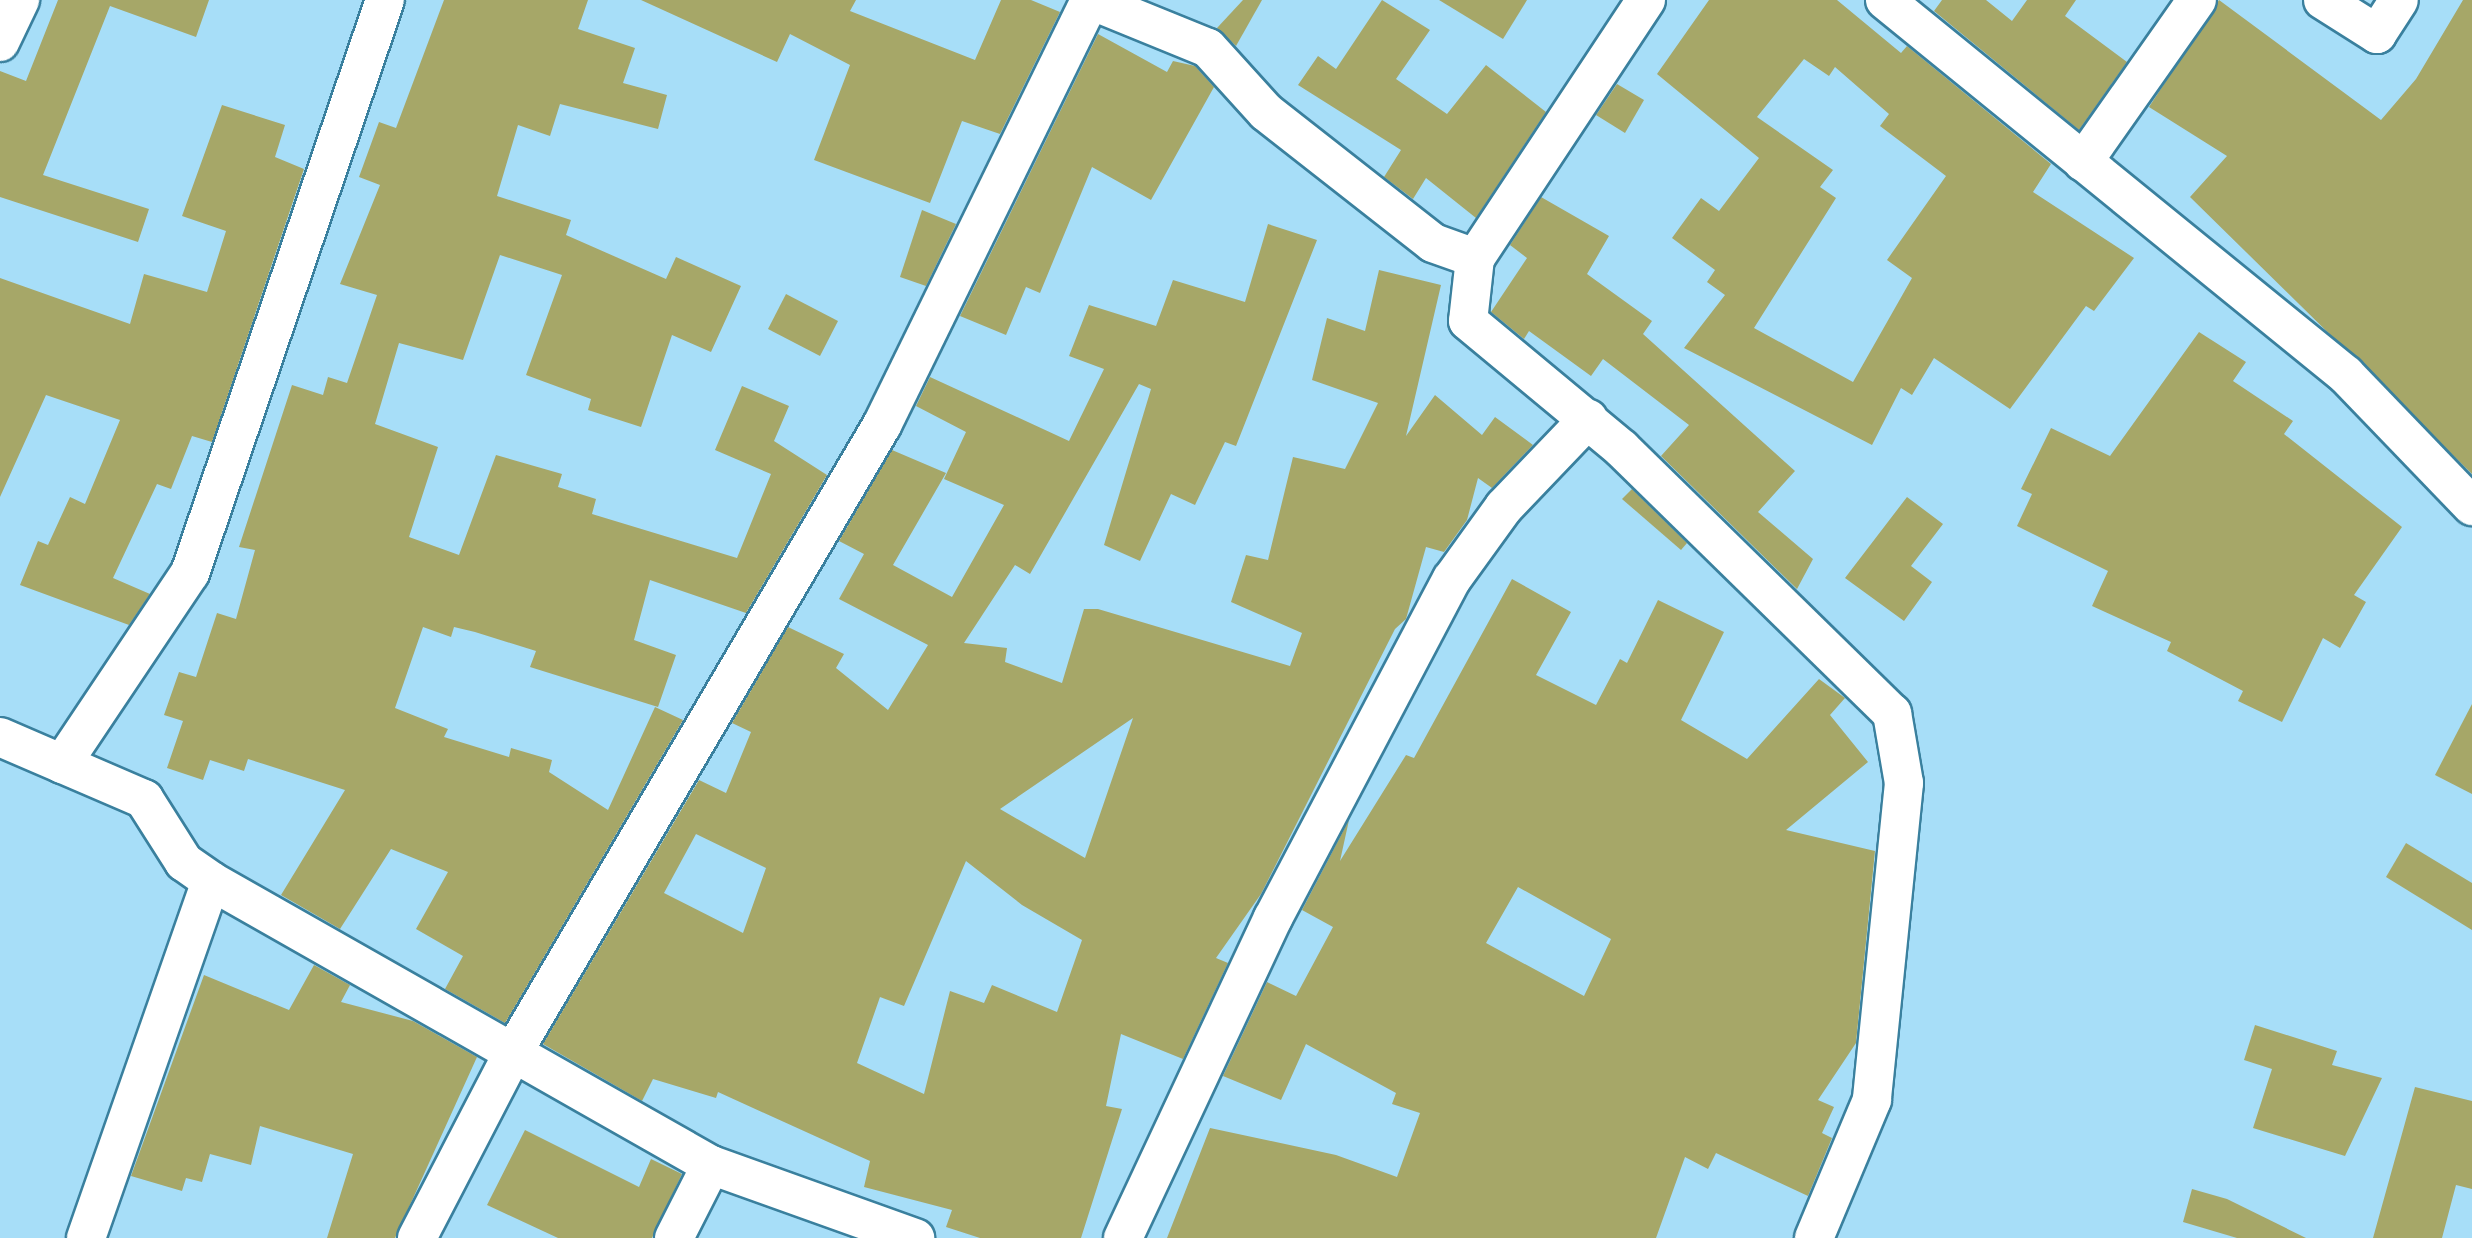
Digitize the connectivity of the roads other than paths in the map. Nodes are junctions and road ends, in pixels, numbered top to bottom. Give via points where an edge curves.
1 (20, 0) edge
2 (385, 0) edge
3 (1090, 0) edge
4 (1646, 0) edge
5 (1885, 0) edge
6 (2197, 0) edge
7 (2323, 0) edge
8 (2399, 0) edge
9 (0, 42) edge
10 (2083, 162) junction
11 (1475, 258) junction
12 (1588, 419) junction
13 (2472, 506) edge
14 (0, 737) edge
15 (62, 764) junction
16 (211, 881) junction
17 (515, 1049) junction
18 (711, 1165) junction
19 (86, 1238) edge
20 (417, 1238) edge
21 (674, 1238) edge
22 (915, 1238) edge
23 (1123, 1238) edge
24 (1814, 1238) edge

1 - 9 street
2 - 15 street via 190,573
3 - 11 street via 1208,48 1266,112 1433,243
3 - 17 street via 882,425
4 - 11 street
5 - 10 street
6 - 10 street
7 - 8 street via 2377,34
10 - 13 street via 2346,375
11 - 12 street via 1468,321
12 - 23 street via 1504,507 1452,579 1273,918
12 - 24 street via 1892,713 1904,783 1872,1100
14 - 15 street
15 - 16 street via 144,799 184,862
16 - 17 street
16 - 19 street
17 - 18 street
17 - 20 street
18 - 21 street
18 - 22 street

